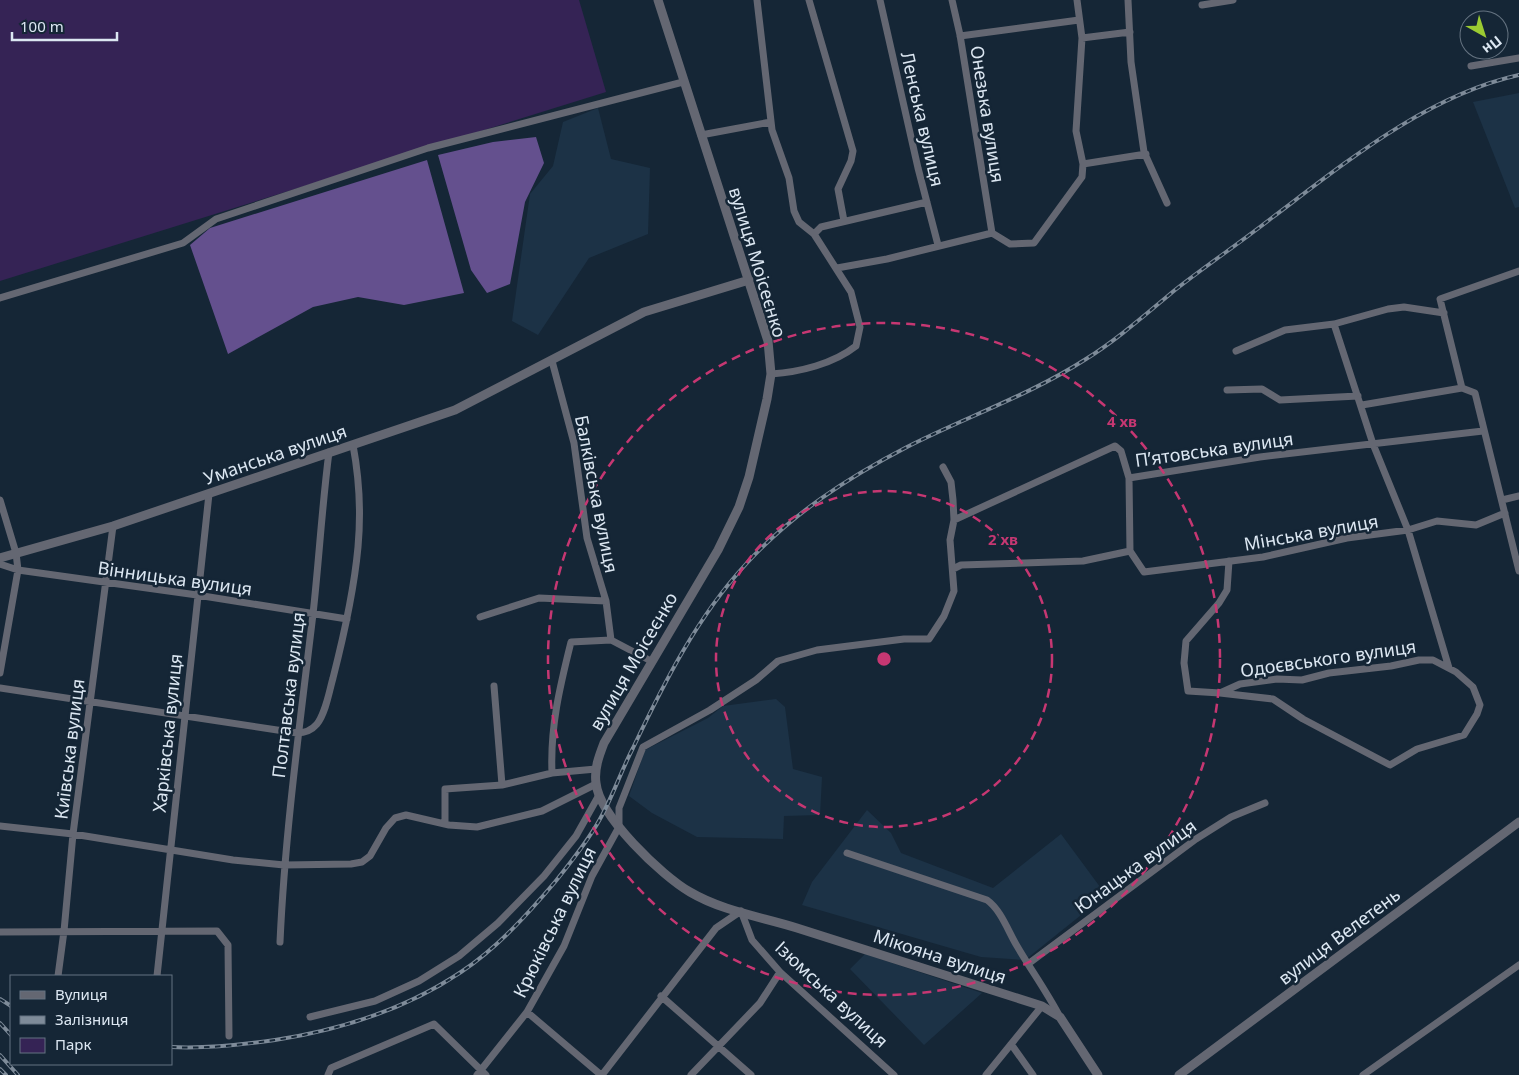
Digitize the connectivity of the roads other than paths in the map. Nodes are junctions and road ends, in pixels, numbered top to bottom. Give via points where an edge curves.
1 (658, 0) edge
2 (757, 0) edge
3 (809, 0) edge
4 (880, 0) edge
5 (952, 0) edge
6 (1077, 0) edge
7 (1128, 0) edge
8 (1233, 0) edge
9 (1202, 5) dead end
10 (1079, 20) junction
11 (1130, 32) junction
12 (960, 36) junction
13 (1082, 38) junction
14 (1519, 58) edge
15 (1471, 66) dead end
16 (683, 82) junction
17 (771, 122) junction
18 (701, 135) junction
19 (1146, 154) junction
20 (1083, 164) junction
21 (927, 202) junction
22 (1167, 203) dead end
23 (844, 222) junction
24 (992, 233) junction
25 (814, 234) junction
26 (938, 245) junction
27 (837, 268) junction
28 (1519, 271) edge
29 (749, 280) junction
30 (0, 298) edge
31 (1444, 313) junction
32 (1334, 324) junction
33 (1236, 351) dead end
34 (552, 361) junction
35 (771, 374) junction
36 (1462, 388) junction
37 (1227, 390) dead end
38 (1358, 396) junction
39 (1362, 405) junction
40 (1483, 431) junction
41 (353, 444) junction
42 (1373, 444) junction
43 (329, 452) junction
44 (943, 467) dead end
45 (1129, 478) junction
46 (209, 494) junction
47 (1519, 496) edge
48 (0, 500) edge
49 (1502, 500) junction
50 (1505, 513) junction
51 (954, 520) junction
52 (113, 526) junction
53 (1408, 530) junction
54 (1130, 551) junction
55 (16, 553) junction
56 (0, 558) edge
57 (1229, 562) junction
58 (0, 564) edge
59 (953, 569) junction
60 (18, 570) junction
61 (1519, 571) edge
62 (104, 583) junction
63 (197, 594) junction
64 (606, 601) junction
65 (313, 614) junction
66 (480, 617) dead end
67 (347, 619) junction
68 (611, 640) junction
69 (651, 661) junction
70 (1449, 668) junction
71 (0, 673) edge
72 (494, 686) dead end
73 (0, 688) edge
74 (1220, 693) junction
75 (90, 701) junction
76 (184, 715) junction
77 (297, 733) junction
78 (596, 769) junction
79 (552, 772) junction
80 (596, 784) junction
81 (502, 785) junction
82 (599, 798) junction
83 (1265, 803) dead end
84 (1519, 822) edge
85 (445, 824) junction
86 (0, 826) edge
87 (618, 827) junction
88 (73, 834) junction
89 (170, 849) junction
90 (847, 854) dead end
91 (284, 865) junction
92 (741, 911) junction
93 (161, 930) junction
94 (64, 931) junction
95 (0, 932) edge
96 (280, 942) dead end
97 (1028, 964) junction
98 (1519, 965) edge
99 (780, 972) junction
100 (58, 975) edge
101 (157, 975) edge
102 (661, 996) junction
103 (1042, 1006) junction
104 (527, 1012) junction
105 (310, 1017) dead end
106 (1060, 1017) junction
107 (229, 1036) dead end
108 (1011, 1044) junction
109 (718, 1045) junction
110 (481, 1073) edge
111 (328, 1075) edge
112 (601, 1075) edge
113 (691, 1075) edge
114 (751, 1075) edge
115 (894, 1075) edge
116 (986, 1075) edge
117 (1033, 1075) edge
118 (1098, 1075) edge
119 (1179, 1075) edge
120 (1363, 1075) edge

1 - 16 street, вулиця Моісеєнко
2 - 17 street
3 - 23 street via 853,151 838,189
4 - 21 street, Ленська вулиця
5 - 12 street, Онезька вулиця
6 - 10 street
7 - 11 street
8 - 9 street
10 - 12 street
10 - 13 street
11 - 13 street
11 - 19 street via 1131,62
12 - 24 street, Онезька вулиця
13 - 20 street via 1076,132
14 - 15 street
16 - 18 street, вулиця Моісеєнко
16 - 30 street via 428,148 216,219 183,243
17 - 18 street
17 - 25 street via 789,178 794,211 799,222
18 - 29 street, вулиця Моісеєнко
19 - 20 street
19 - 22 street
20 - 24 street via 1082,177 1034,242 1010,244
21 - 23 street
21 - 26 street, Ленська вулиця
23 - 25 street via 817,229
24 - 26 street
25 - 27 street
26 - 27 street
27 - 35 street via 851,292 858,314 860,327 856,346 847,353 805,369
28 - 31 street via 1440,299
29 - 34 street, Уманська вулиця via 644,312
29 - 35 street, вулиця Моісеєнко via 768,342
31 - 32 street via 1388,308
31 - 36 street
32 - 33 street via 1284,330
32 - 38 street
34 - 41 street, Уманська вулиця via 455,410
34 - 64 street, Балківська вулиця via 574,443 587,538
35 - 69 street, вулиця Моісеєнко via 750,473 739,507 718,550
36 - 39 street
36 - 40 street via 1475,393
37 - 38 street via 1262,389 1280,400
38 - 39 street
39 - 42 street
40 - 42 street, П’ятовська вулиця
40 - 49 street
41 - 43 street, Уманська вулиця
41 - 67 street via 358,546
42 - 45 street, П’ятовська вулиця via 1260,457
42 - 53 street
43 - 46 street, Уманська вулиця
43 - 65 street, Полтавська вулиця
44 - 51 street via 952,482
45 - 51 street, П’ятовська вулиця via 1121,451 1115,446
45 - 54 street
46 - 52 street, Уманська вулиця
46 - 63 street, Харківська вулиця
47 - 49 street
48 - 55 street
49 - 50 street
50 - 53 street, Мінська вулиця via 1476,525 1437,521
50 - 61 street
51 - 59 street via 950,540
52 - 55 street, Уманська вулиця
52 - 62 street, Київська вулиця
53 - 57 street, Мінська вулиця via 1347,538
53 - 70 street
54 - 57 street, Мінська вулиця via 1144,572
54 - 59 street via 1083,561 961,565
55 - 56 street, Уманська вулиця
55 - 60 street
57 - 74 street, Одоєвського вулиця via 1227,590 1186,641 1184,664 1188,691
58 - 60 street, Вінницька вулиця
59 - 87 street via 954,591 944,616 929,639 817,650 778,661 756,680 710,710 643,748 619,808
60 - 62 street, Вінницька вулиця
60 - 71 street
62 - 63 street, Вінницька вулиця
62 - 75 street, Київська вулиця
63 - 65 street, Вінницька вулиця
63 - 76 street, Харківська вулиця
64 - 66 street via 539,598
64 - 68 street, Балківська вулиця
65 - 67 street, Вінницька вулиця
65 - 77 street, Полтавська вулиця
67 - 77 street via 327,700 317,723 306,733
68 - 69 street
68 - 79 street via 571,642 551,742
69 - 78 street, вулиця Моісеєнко via 612,726
70 - 74 street, Одоєвського вулиця via 1433,660 1419,660 1302,680 1277,679 1240,684
70 - 74 street, Одоєвського вулиця via 1474,687 1480,704 1477,714 1464,735 1417,749 1390,766 1272,699
72 - 81 street
73 - 75 street
75 - 76 street
75 - 88 street, Київська вулиця
76 - 77 street
76 - 89 street, Харківська вулиця
77 - 91 street, Полтавська вулиця
78 - 79 street
78 - 80 street, вулиця Моісеєнко
79 - 81 street
80 - 82 street, вулиця Моісеєнко
80 - 85 street via 542,811 504,822 477,827
81 - 85 street via 445,789
82 - 87 street
82 - 105 street via 576,836 544,876 498,923 459,956 419,981 375,1001
83 - 97 street, Юнацька вулиця via 1231,817 1196,839
84 - 119 street, вулиця Велетень
85 - 91 street via 406,815 395,818 370,856 362,862
86 - 88 street
87 - 92 street via 677,884 707,901
87 - 104 street, Крюківська вулиця via 592,876 564,946
88 - 89 street
88 - 94 street, Київська вулиця
89 - 91 street
89 - 93 street, Харківська вулиця
90 - 97 street via 987,900 995,906
91 - 96 street, Полтавська вулиця
92 - 99 street, Ізюмська вулиця via 752,940
92 - 102 street via 716,928
92 - 103 street, Мікояна вулиця
93 - 94 street
93 - 101 street, Харківська вулиця
93 - 107 street via 217,931 228,944
94 - 95 street
94 - 100 street, Київська вулиця
97 - 106 street
98 - 120 street
99 - 109 street via 760,1003
99 - 115 street, Ізюмська вулиця
102 - 109 street
102 - 112 street
103 - 106 street, Мікояна вулиця
103 - 108 street
104 - 110 street, Крюківська вулиця
104 - 112 street
106 - 118 street, Мікояна вулиця
108 - 116 street
108 - 117 street
109 - 113 street
109 - 114 street
110 - 111 street via 434,1024 339,1064 331,1068

